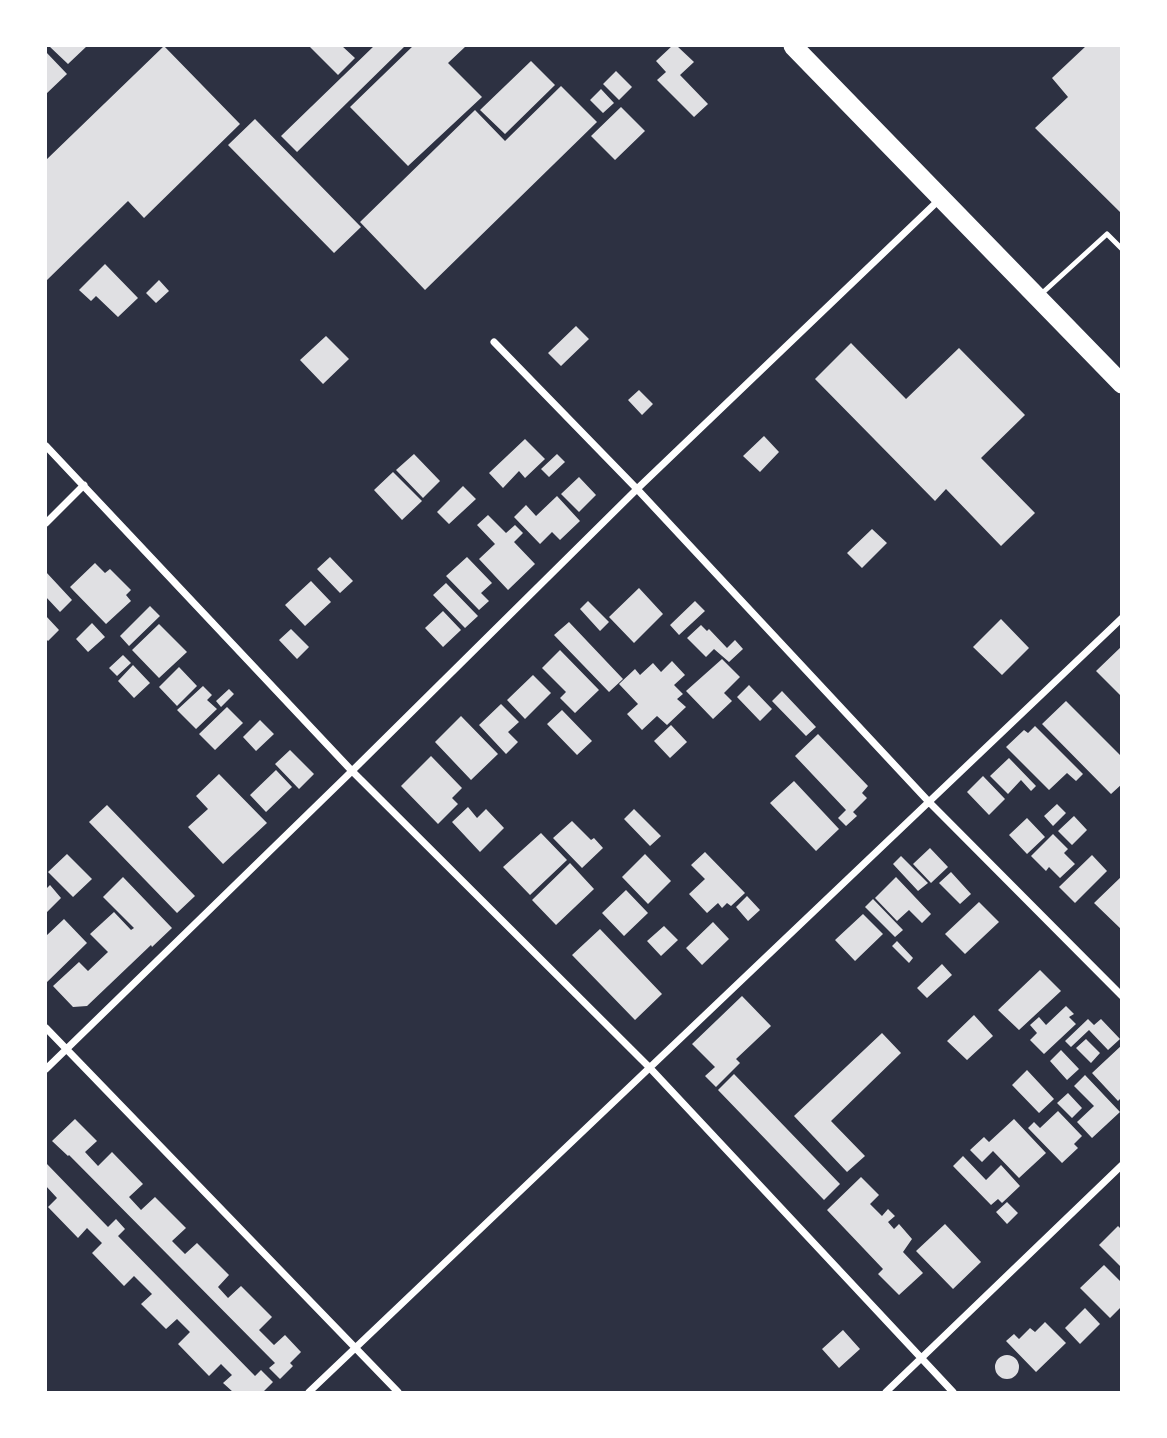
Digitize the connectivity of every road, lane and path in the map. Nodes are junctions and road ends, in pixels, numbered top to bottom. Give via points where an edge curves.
1 (793, 46) edge
2 (941, 198) junction
3 (1122, 249) edge
4 (1038, 298) junction
5 (494, 342) dead end
6 (1122, 384) edge
7 (46, 446) edge
8 (85, 485) junction
9 (637, 489) junction
10 (46, 523) edge
11 (1122, 618) edge
12 (352, 771) junction
13 (929, 802) junction
14 (1122, 996) edge
15 (46, 1028) edge
16 (66, 1049) junction
17 (649, 1067) junction
18 (46, 1069) edge
19 (1122, 1166) edge
20 (356, 1348) junction
21 (921, 1359) junction
22 (309, 1392) edge
23 (398, 1392) edge
24 (886, 1392) edge
25 (953, 1392) edge

1 - 2 highway
2 - 4 highway
2 - 9 street
3 - 4 lane via 1107,234
4 - 6 highway
5 - 9 street
7 - 8 street
8 - 10 street
8 - 12 street
9 - 12 street
9 - 13 street
11 - 13 street
12 - 16 street
12 - 17 street
13 - 14 street
13 - 17 street
15 - 16 street
16 - 18 street
16 - 20 street
17 - 20 street
17 - 21 street
19 - 21 street
20 - 22 street
20 - 23 street
21 - 24 street
21 - 25 street

